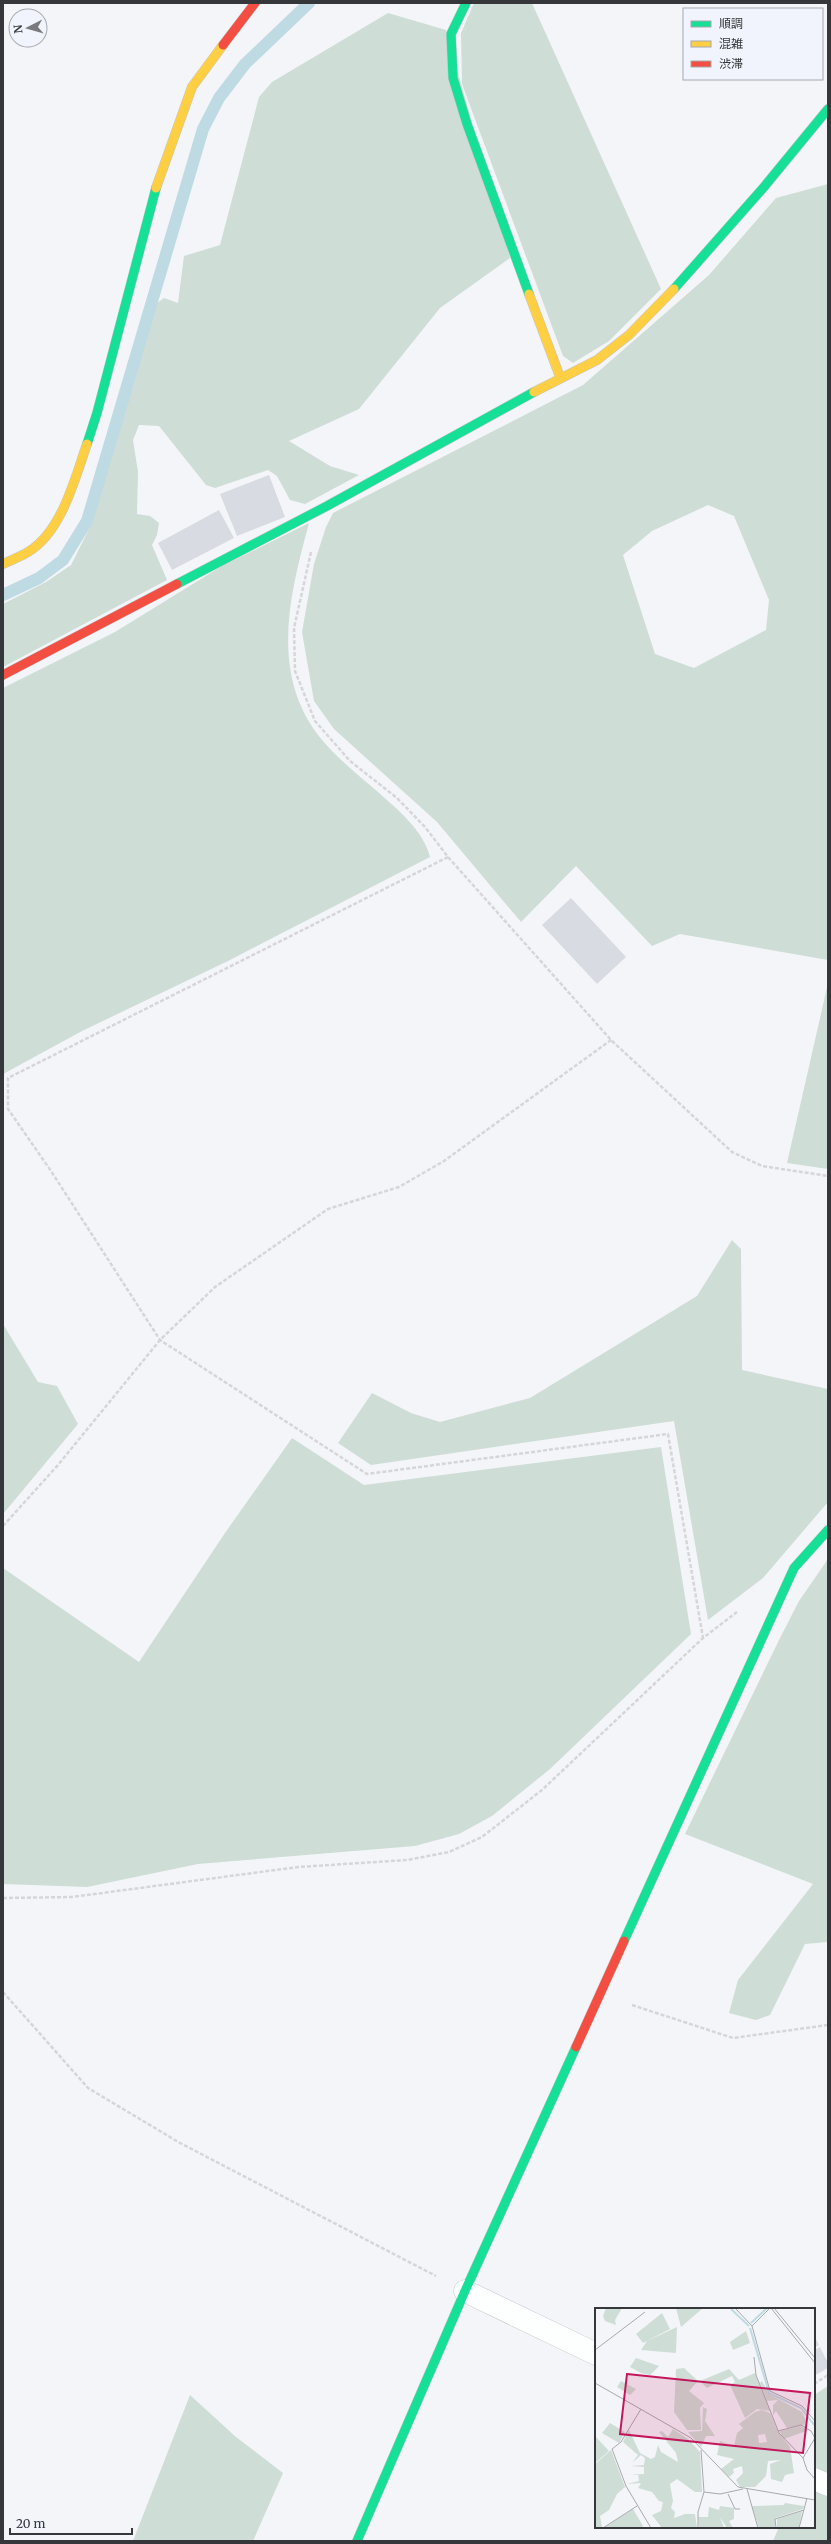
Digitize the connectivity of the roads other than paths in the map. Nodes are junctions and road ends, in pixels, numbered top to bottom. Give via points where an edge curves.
1 (255, 3) edge
2 (466, 3) edge
3 (828, 109) edge
4 (560, 377) junction
5 (3, 564) edge
6 (3, 675) edge
7 (828, 1530) edge
8 (465, 2291) junction
9 (595, 2354) edge
10 (815, 2479) edge
11 (828, 2485) edge
12 (357, 2541) edge

1 - 5 street via 192,87 153,197 97,412 68,499 48,534 29,552
2 - 4 street via 451,34 453,78 467,124
3 - 4 street via 759,192 644,320 597,360
4 - 6 street via 326,506
7 - 8 street via 794,1568
8 - 9 street
8 - 12 street
10 - 11 street

